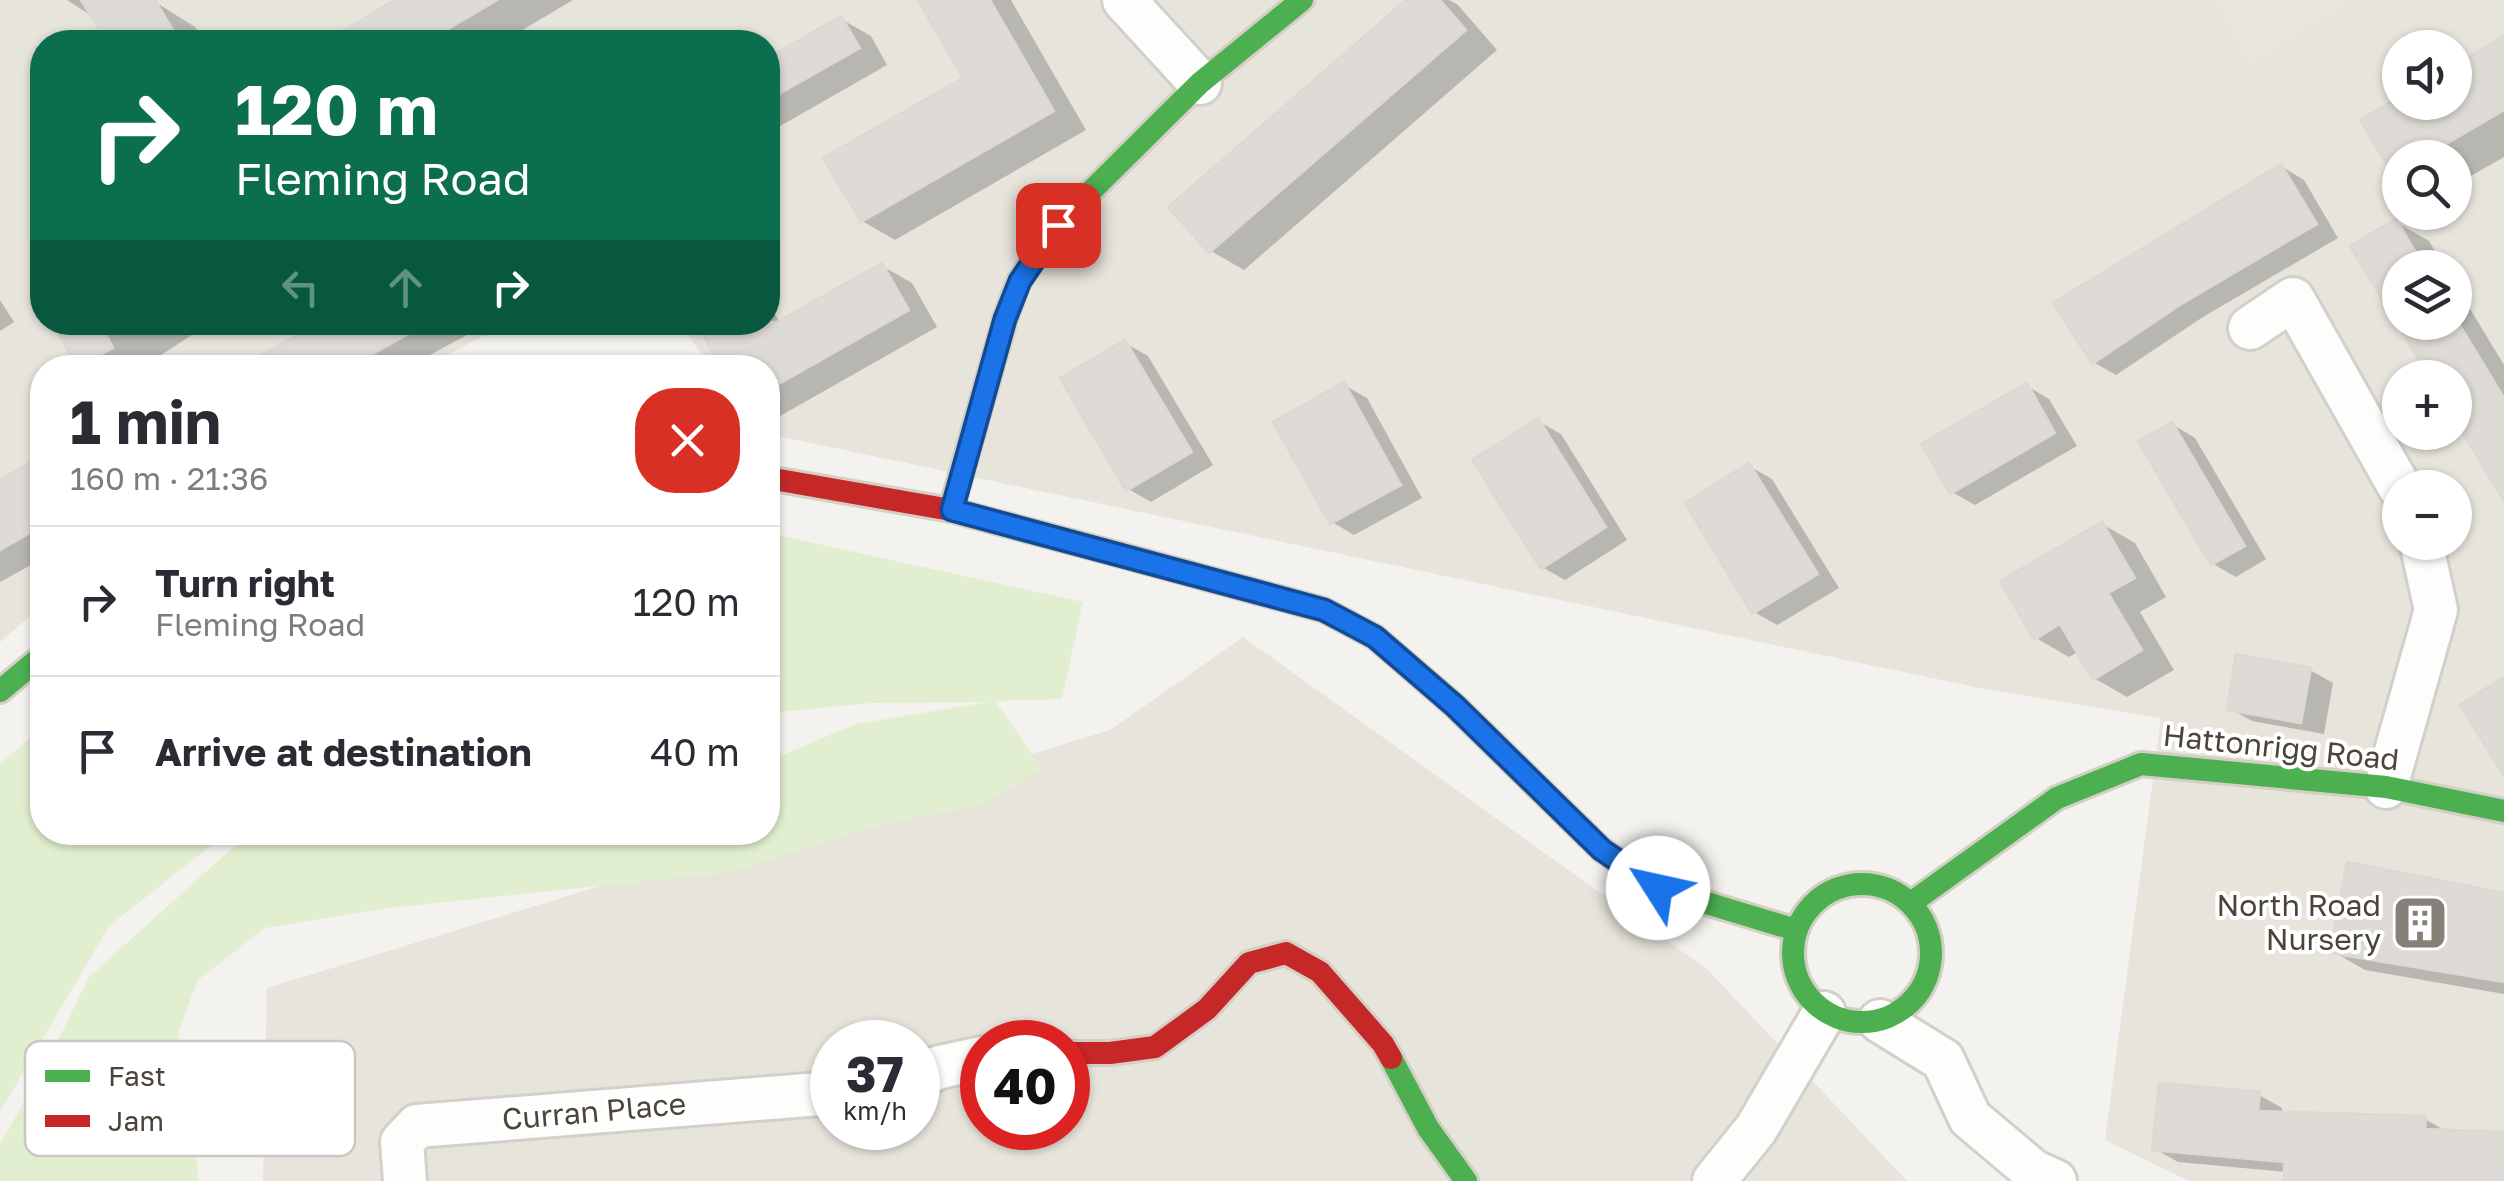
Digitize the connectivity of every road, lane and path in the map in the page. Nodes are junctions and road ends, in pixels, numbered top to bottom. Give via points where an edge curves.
1 (1124, 0) edge
2 (1302, 0) edge
3 (1200, 83) junction
4 (2250, 328) dead end
5 (2390, 470) edge
6 (780, 480) edge
7 (952, 510) junction
8 (2426, 560) edge
9 (30, 666) edge
10 (0, 692) edge
11 (2386, 787) junction
12 (2504, 811) edge
13 (1911, 903) junction
14 (1796, 930) junction
15 (1824, 1013) junction
16 (1880, 1021) junction
17 (1090, 1054) edge
18 (810, 1095) edge
19 (405, 1181) edge
20 (1466, 1181) edge
21 (1714, 1181) edge
22 (2055, 1181) edge

1 - 3 street
2 - 3 street
3 - 7 street via 1058,225 1020,281
4 - 5 street via 2293,299
6 - 7 street
7 - 14 street via 1324,610 1375,637 1602,850 1658,888
8 - 11 street via 2436,610
9 - 10 street
11 - 12 street, Hattonrigg Road
11 - 13 street, Hattonrigg Road via 2141,764 2057,798
13 - 14 street via 1868,883 1842,886 1807,909
13 - 16 street via 1925,923 1931,962 1924,986 1906,1008
14 - 15 street via 1792,962 1800,986
15 - 16 street via 1848,1022
15 - 21 street via 1756,1129
16 - 22 street via 1943,1060 1970,1118 2033,1171
17 - 20 street via 1155,1047 1207,1009 1249,963 1286,952 1320,972 1384,1044 1428,1128
18 - 19 street, Curran Place via 416,1126 402,1142

